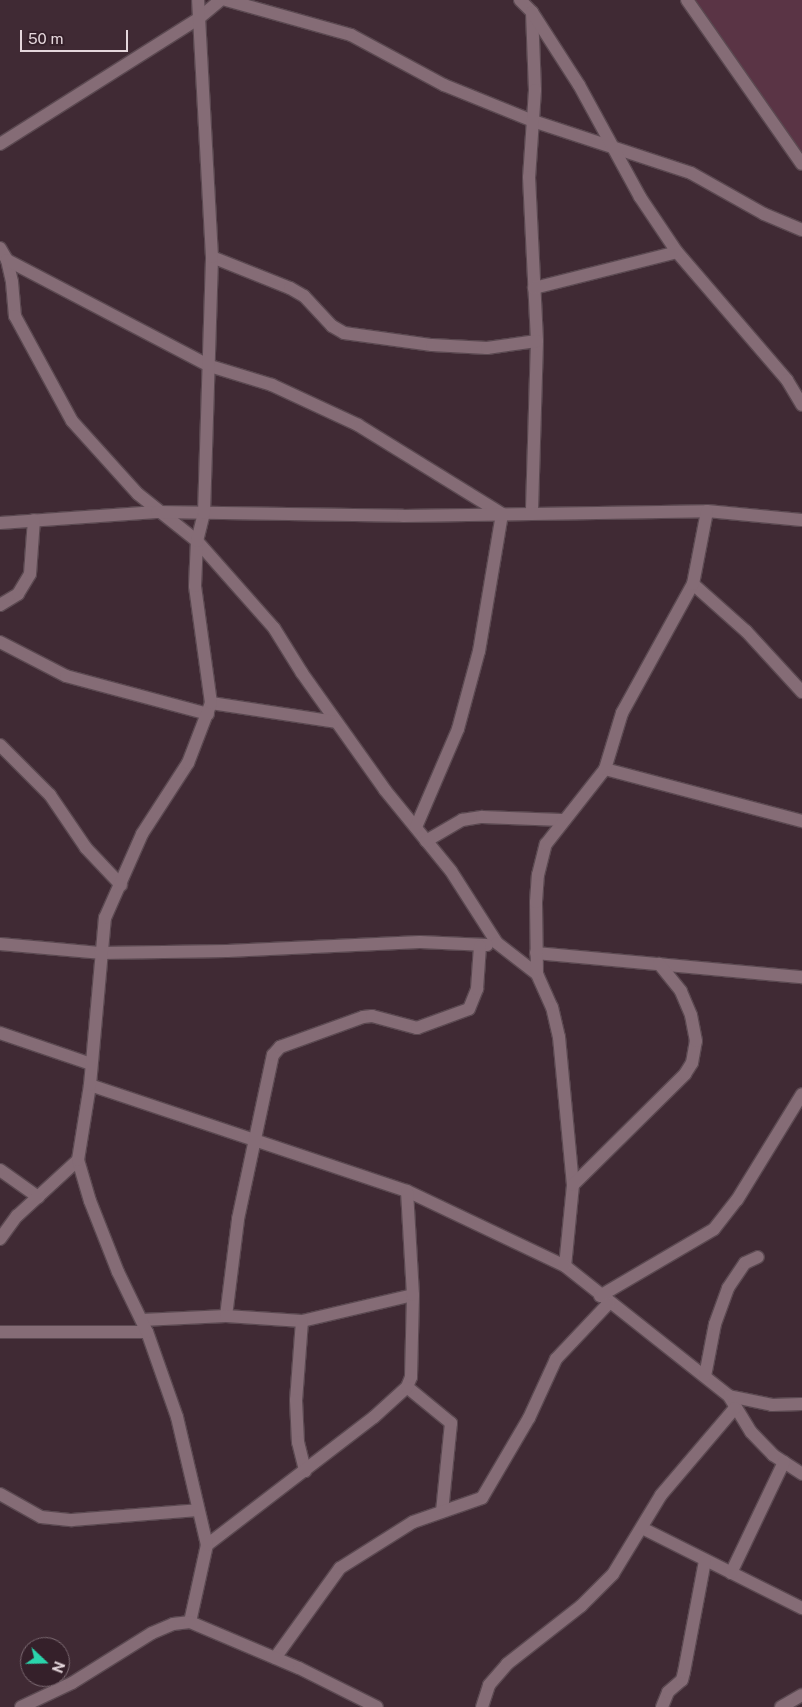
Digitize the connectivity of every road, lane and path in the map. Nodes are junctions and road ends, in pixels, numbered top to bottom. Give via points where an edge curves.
1 (198, 0) edge
2 (221, 0) edge
3 (226, 0) edge
4 (520, 0) edge
5 (687, 0) edge
6 (532, 6) edge
7 (198, 19) junction
8 (533, 121) junction
9 (0, 144) edge
10 (612, 146) junction
11 (802, 164) edge
12 (802, 230) edge
13 (0, 248) edge
14 (677, 252) junction
15 (212, 257) junction
16 (7, 260) junction
17 (534, 288) junction
18 (537, 341) junction
19 (210, 366) junction
20 (802, 405) edge
21 (707, 511) junction
22 (157, 512) junction
23 (204, 513) junction
24 (502, 514) junction
25 (532, 514) junction
26 (34, 520) junction
27 (802, 520) edge
28 (0, 523) edge
29 (198, 541) junction
30 (693, 584) junction
31 (0, 605) edge
32 (0, 642) edge
33 (802, 692) edge
34 (210, 709) junction
35 (336, 722) junction
36 (0, 745) edge
37 (605, 769) junction
38 (562, 820) junction
39 (802, 821) edge
40 (416, 828) junction
41 (426, 840) junction
42 (121, 885) junction
43 (497, 943) junction
44 (0, 944) edge
45 (480, 946) junction
46 (100, 953) junction
47 (536, 953) junction
48 (659, 964) junction
49 (536, 974) junction
50 (802, 977) edge
51 (0, 1033) edge
52 (91, 1064) junction
53 (90, 1085) junction
54 (802, 1094) edge
55 (257, 1143) junction
56 (78, 1160) junction
57 (0, 1170) edge
58 (573, 1185) junction
59 (407, 1191) junction
60 (38, 1197) junction
61 (0, 1239) edge
62 (758, 1257) dead end
63 (565, 1266) junction
64 (413, 1294) junction
65 (604, 1299) junction
66 (226, 1316) junction
67 (302, 1321) junction
68 (145, 1326) junction
69 (0, 1332) edge
70 (705, 1376) junction
71 (407, 1388) junction
72 (729, 1396) junction
73 (802, 1404) edge
74 (735, 1408) junction
75 (784, 1462) junction
76 (305, 1471) junction
77 (802, 1474) edge
78 (0, 1494) edge
79 (198, 1510) junction
80 (442, 1512) junction
81 (642, 1528) junction
82 (207, 1545) junction
83 (705, 1561) junction
84 (731, 1573) junction
85 (802, 1608) edge
86 (190, 1622) junction
87 (275, 1658) junction
88 (802, 1695) edge
89 (362, 1704) edge
90 (21, 1707) edge
91 (377, 1707) edge
92 (482, 1707) edge
93 (662, 1707) edge
94 (781, 1707) edge

1 - 7 street
2 - 7 street
3 - 8 street via 351,35 444,85
4 - 6 street
5 - 11 street
6 - 8 street
6 - 10 street
7 - 9 street
7 - 15 street via 205,95
8 - 10 street
8 - 17 street via 529,177
10 - 12 street via 691,173 764,214
10 - 14 street via 640,197
13 - 16 street
14 - 17 street
14 - 20 street via 787,380
15 - 18 street via 304,296 332,326 344,333 432,345 487,348
15 - 19 street
16 - 19 street
16 - 22 street via 15,316 72,421 106,462
17 - 18 street
18 - 25 street
19 - 23 street
19 - 24 street via 272,386 358,425
21 - 25 street
21 - 27 street
21 - 30 street
22 - 23 street
22 - 26 street
22 - 29 street
23 - 24 street
23 - 29 street
24 - 25 street
24 - 40 street via 479,651 460,720
26 - 28 street
26 - 31 street via 28,579 18,594
29 - 34 street via 196,586
29 - 35 street via 274,628
30 - 33 street via 746,631
30 - 37 street via 622,713
32 - 34 street via 66,676
34 - 35 street
34 - 42 street via 188,763 142,834
35 - 40 street
36 - 42 street via 50,794 86,848
37 - 38 street
37 - 39 street
38 - 41 street via 482,817 462,820
38 - 47 street via 546,844 538,875
40 - 41 street
41 - 43 street via 451,871
42 - 46 street via 105,918
43 - 45 street
43 - 49 street
44 - 46 street
45 - 46 street via 410,942 227,951
45 - 55 street via 477,989 469,1009 417,1028 372,1016 364,1017 280,1047 268,1070
46 - 52 street
47 - 48 street
47 - 49 street
48 - 50 street
48 - 58 street via 681,991 691,1015 696,1041 692,1063 685,1074
49 - 58 street via 552,1007 559,1037
51 - 52 street
52 - 53 street
53 - 55 street
53 - 56 street
54 - 65 street via 737,1200 714,1229
55 - 59 street
55 - 66 street via 238,1219
56 - 60 street
56 - 68 street via 93,1210
57 - 60 street
58 - 63 street
59 - 63 street
59 - 64 street
60 - 61 street via 17,1216
62 - 70 street via 745,1263 728,1288 715,1324
63 - 65 street
64 - 67 street
64 - 71 street via 411,1377
65 - 70 street
65 - 80 street via 556,1359 490,1490 473,1504
66 - 67 street
66 - 68 street
67 - 76 street via 296,1400 298,1442
68 - 69 street
68 - 79 street via 177,1417
70 - 72 street
71 - 76 street
71 - 80 street via 452,1423
72 - 73 street via 772,1405
72 - 74 street
74 - 75 street via 751,1432
74 - 81 street via 661,1495
75 - 77 street
75 - 84 street
76 - 82 street
78 - 79 street via 41,1517 72,1520
79 - 82 street
80 - 87 street via 413,1522 340,1568
81 - 83 street
81 - 92 street via 613,1574 582,1606 507,1664 489,1685
82 - 86 street
83 - 84 street
83 - 93 street via 682,1680 668,1692
84 - 85 street
86 - 87 street
86 - 90 street via 173,1624 152,1633 72,1683
87 - 89 street via 333,1684
88 - 94 street
89 - 91 street

